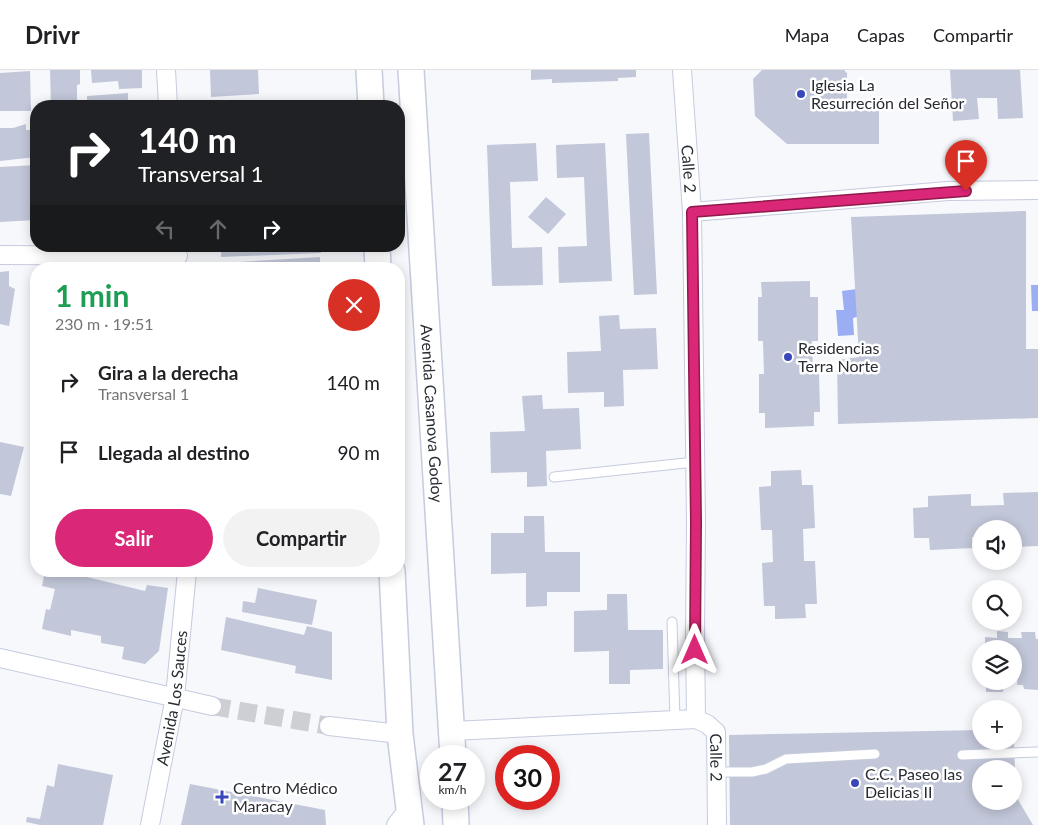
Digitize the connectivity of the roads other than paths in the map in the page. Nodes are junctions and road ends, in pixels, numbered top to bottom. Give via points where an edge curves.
1 (166, 70) edge
2 (369, 70) edge
3 (411, 70) edge
4 (682, 70) edge
5 (168, 100) edge
6 (371, 100) edge
7 (1038, 190) edge
8 (692, 212) junction
9 (0, 255) edge
10 (178, 257) edge
11 (695, 462) junction
12 (554, 477) dead end
13 (186, 577) edge
14 (392, 577) edge
15 (672, 622) dead end
16 (0, 658) edge
17 (175, 697) junction
18 (212, 706) tunnel mouth
19 (696, 719) junction
20 (675, 720) junction
21 (329, 726) tunnel mouth
22 (452, 731) junction
23 (400, 734) junction
24 (453, 745) edge
25 (1038, 752) edge
26 (875, 754) dead end
27 (962, 755) dead end
28 (716, 772) junction
29 (455, 810) edge
30 (406, 819) edge
31 (150, 825) edge
32 (456, 825) edge
33 (717, 825) edge

1 - 5 street
2 - 6 street
3 - 22 street, Avenida Casanova Godoy
4 - 8 street, Calle 2
7 - 8 street via 948,192
8 - 11 street, Calle 2
9 - 10 street
11 - 12 lane
11 - 19 street, Calle 2
13 - 17 street, Avenida Los Sauces
14 - 23 street
15 - 20 lane
16 - 17 street
17 - 18 street
17 - 31 street, Avenida Los Sauces
19 - 20 street
19 - 28 street, Calle 2 via 716,732
20 - 22 street
21 - 23 street
22 - 24 street, Avenida Casanova Godoy
23 - 30 street
25 - 27 lane
26 - 28 lane via 786,759 752,772
28 - 33 street, Calle 2
29 - 32 street

